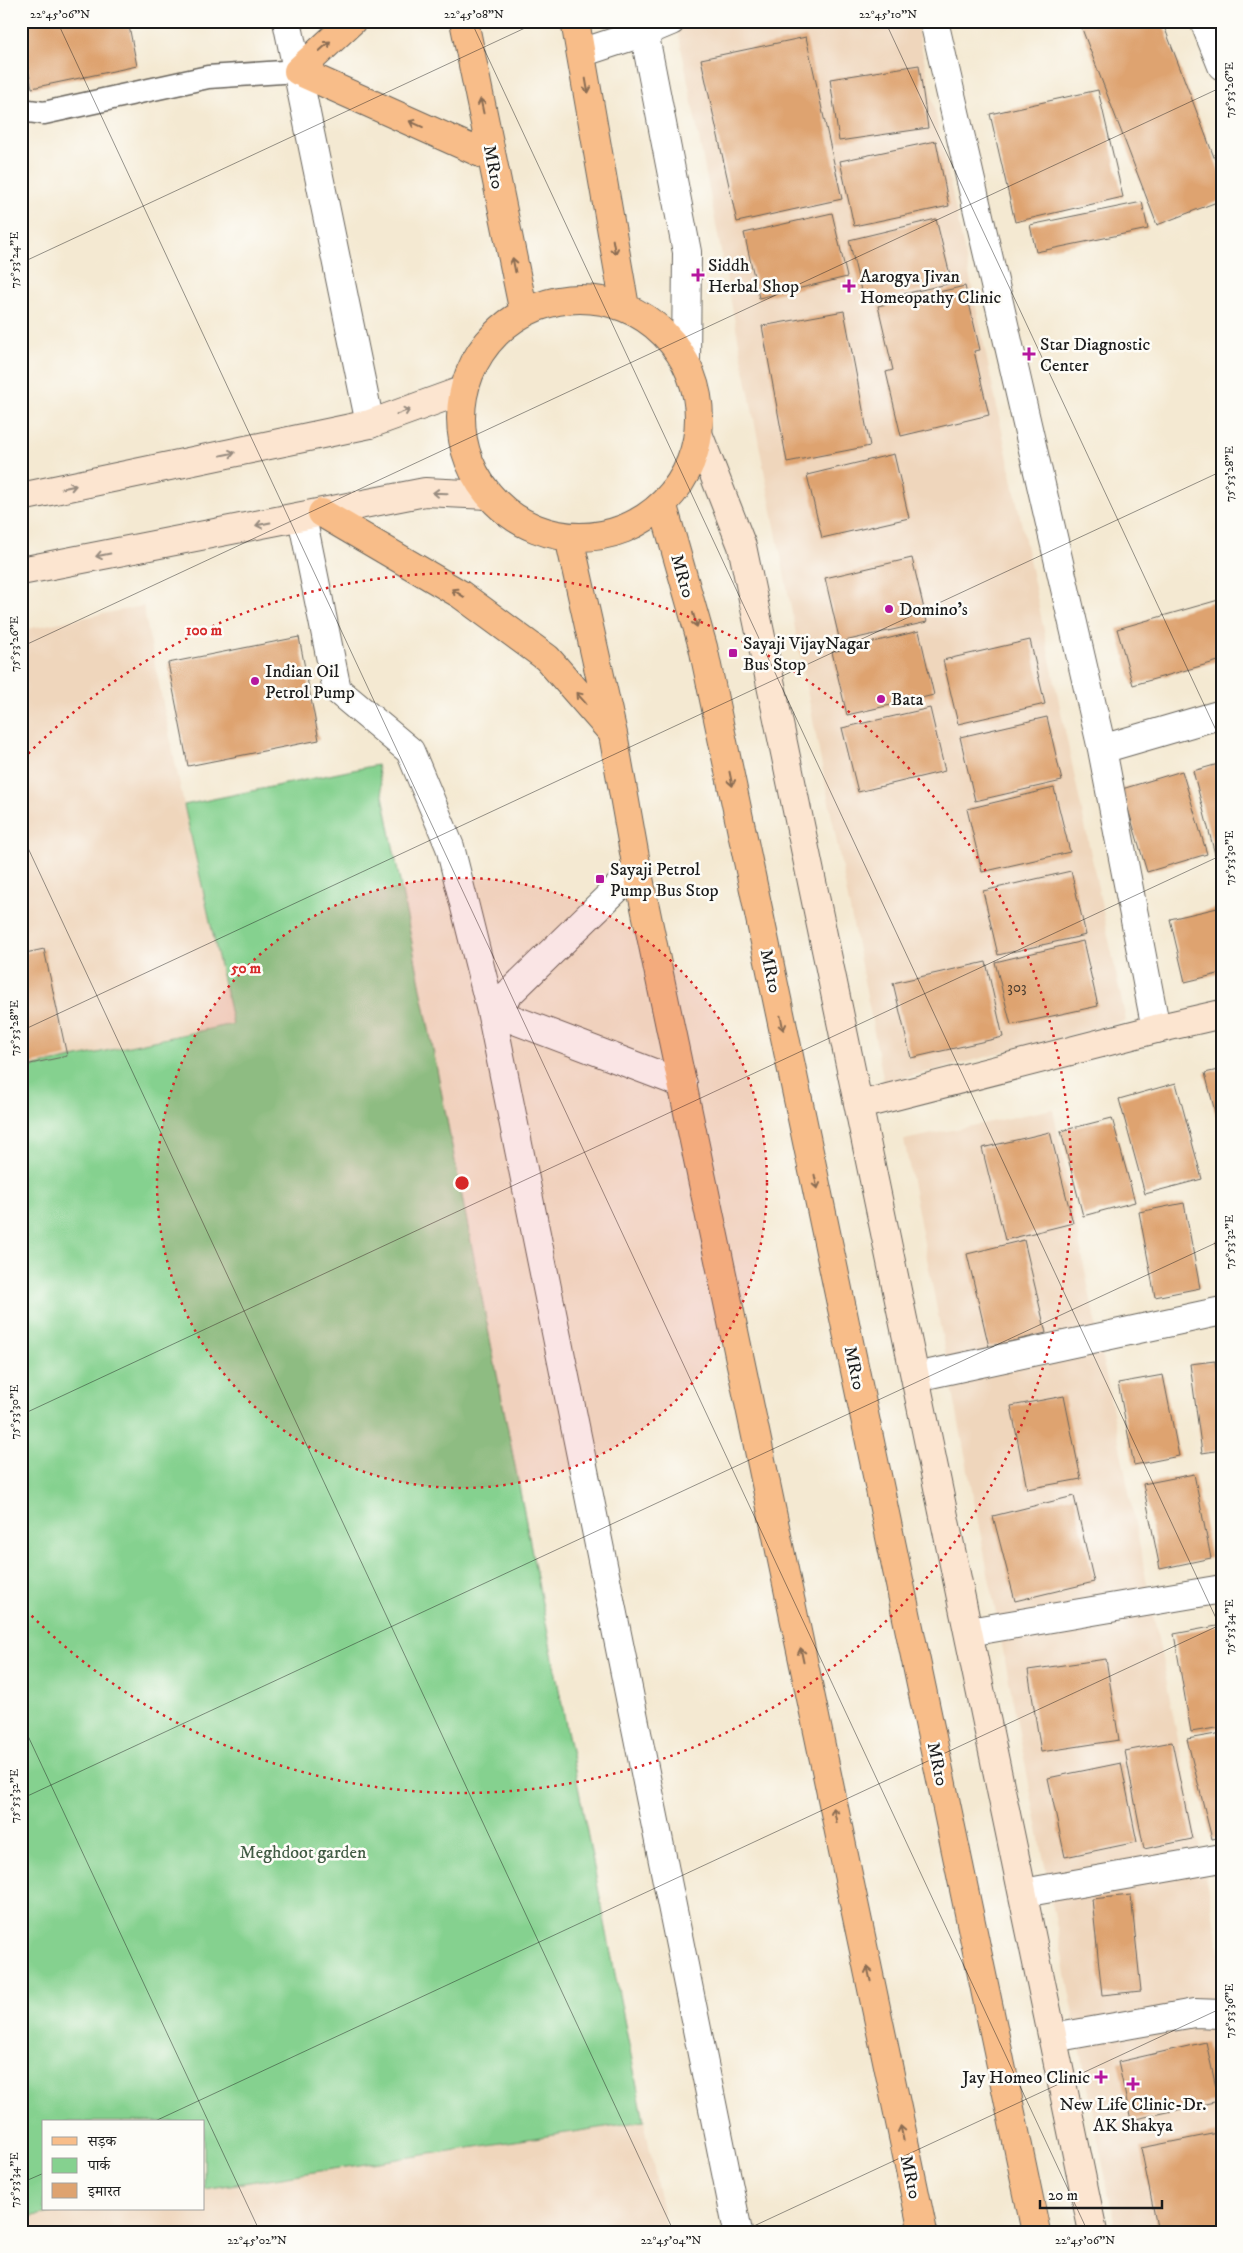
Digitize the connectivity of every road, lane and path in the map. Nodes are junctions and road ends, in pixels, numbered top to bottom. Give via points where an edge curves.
1 (287, 21) edge
2 (352, 21) edge
3 (464, 21) edge
4 (575, 21) edge
5 (671, 21) edge
6 (934, 21) edge
7 (1204, 21) edge
8 (644, 27) edge
9 (581, 52) junction
10 (1222, 66) edge
11 (298, 71) junction
12 (21, 110) edge
13 (492, 158) junction
14 (624, 307) junction
15 (524, 313) junction
16 (686, 362) junction
17 (464, 390) junction
18 (370, 424) junction
19 (699, 436) junction
20 (488, 495) junction
21 (21, 497) edge
22 (663, 506) junction
23 (312, 515) junction
24 (568, 537) junction
25 (21, 571) edge
26 (1222, 714) edge
27 (613, 734) junction
28 (1102, 749) junction
29 (637, 869) junction
30 (491, 1011) junction
31 (1222, 1014) edge
32 (1156, 1029) junction
33 (683, 1084) junction
34 (860, 1106) junction
35 (1222, 1311) edge
36 (916, 1377) junction
37 (1222, 1589) edge
38 (969, 1632) junction
39 (1222, 1858) edge
40 (1023, 1893) junction
41 (1222, 2014) edge
42 (1053, 2038) junction
43 (738, 2232) edge
44 (922, 2232) edge
45 (1036, 2232) edge
46 (1093, 2232) edge

1 - 11 street
11 -> 2 main road
13 -> 3 main road, MR10
4 - 9 main road
5 - 8 street
6 - 28 street
7 - 10 street
8 - 9 street
8 - 16 street via 687,252
9 -> 14 main road
11 - 12 lane via 208,77 44,113
13 -> 11 main road
11 - 18 street
15 -> 13 main road, MR10
14 - 15 main road via 591,299 557,301
14 - 16 main road via 660,330
15 - 17 main road via 497,332 476,359
16 - 19 main road via 698,398
18 -> 17 street
17 - 20 main road via 461,427 470,463
21 -> 18 street
19 - 22 main road via 687,474
19 - 34 street via 742,546
20 -> 23 street via 425,492
20 - 24 main road via 511,516 538,530
22 - 24 main road via 634,525 602,536
22 -> 45 main road, MR10 via 705,657
23 -> 25 street
27 -> 23 main road via 547,658 460,594
23 - 30 street via 337,690 410,751 450,847
24 - 27 main road, MR10
26 - 28 street
27 - 29 main road, MR10
28 - 32 street
29 - 30 street
29 - 33 main road, MR10
30 - 33 street
30 - 43 street
31 - 32 street
32 - 34 street
44 -> 33 main road, MR10
34 - 36 street
35 - 36 street
36 - 38 street
37 - 38 street
38 - 40 street
39 - 40 street
40 - 42 street
41 - 42 street via 1194,2013
42 - 46 street

